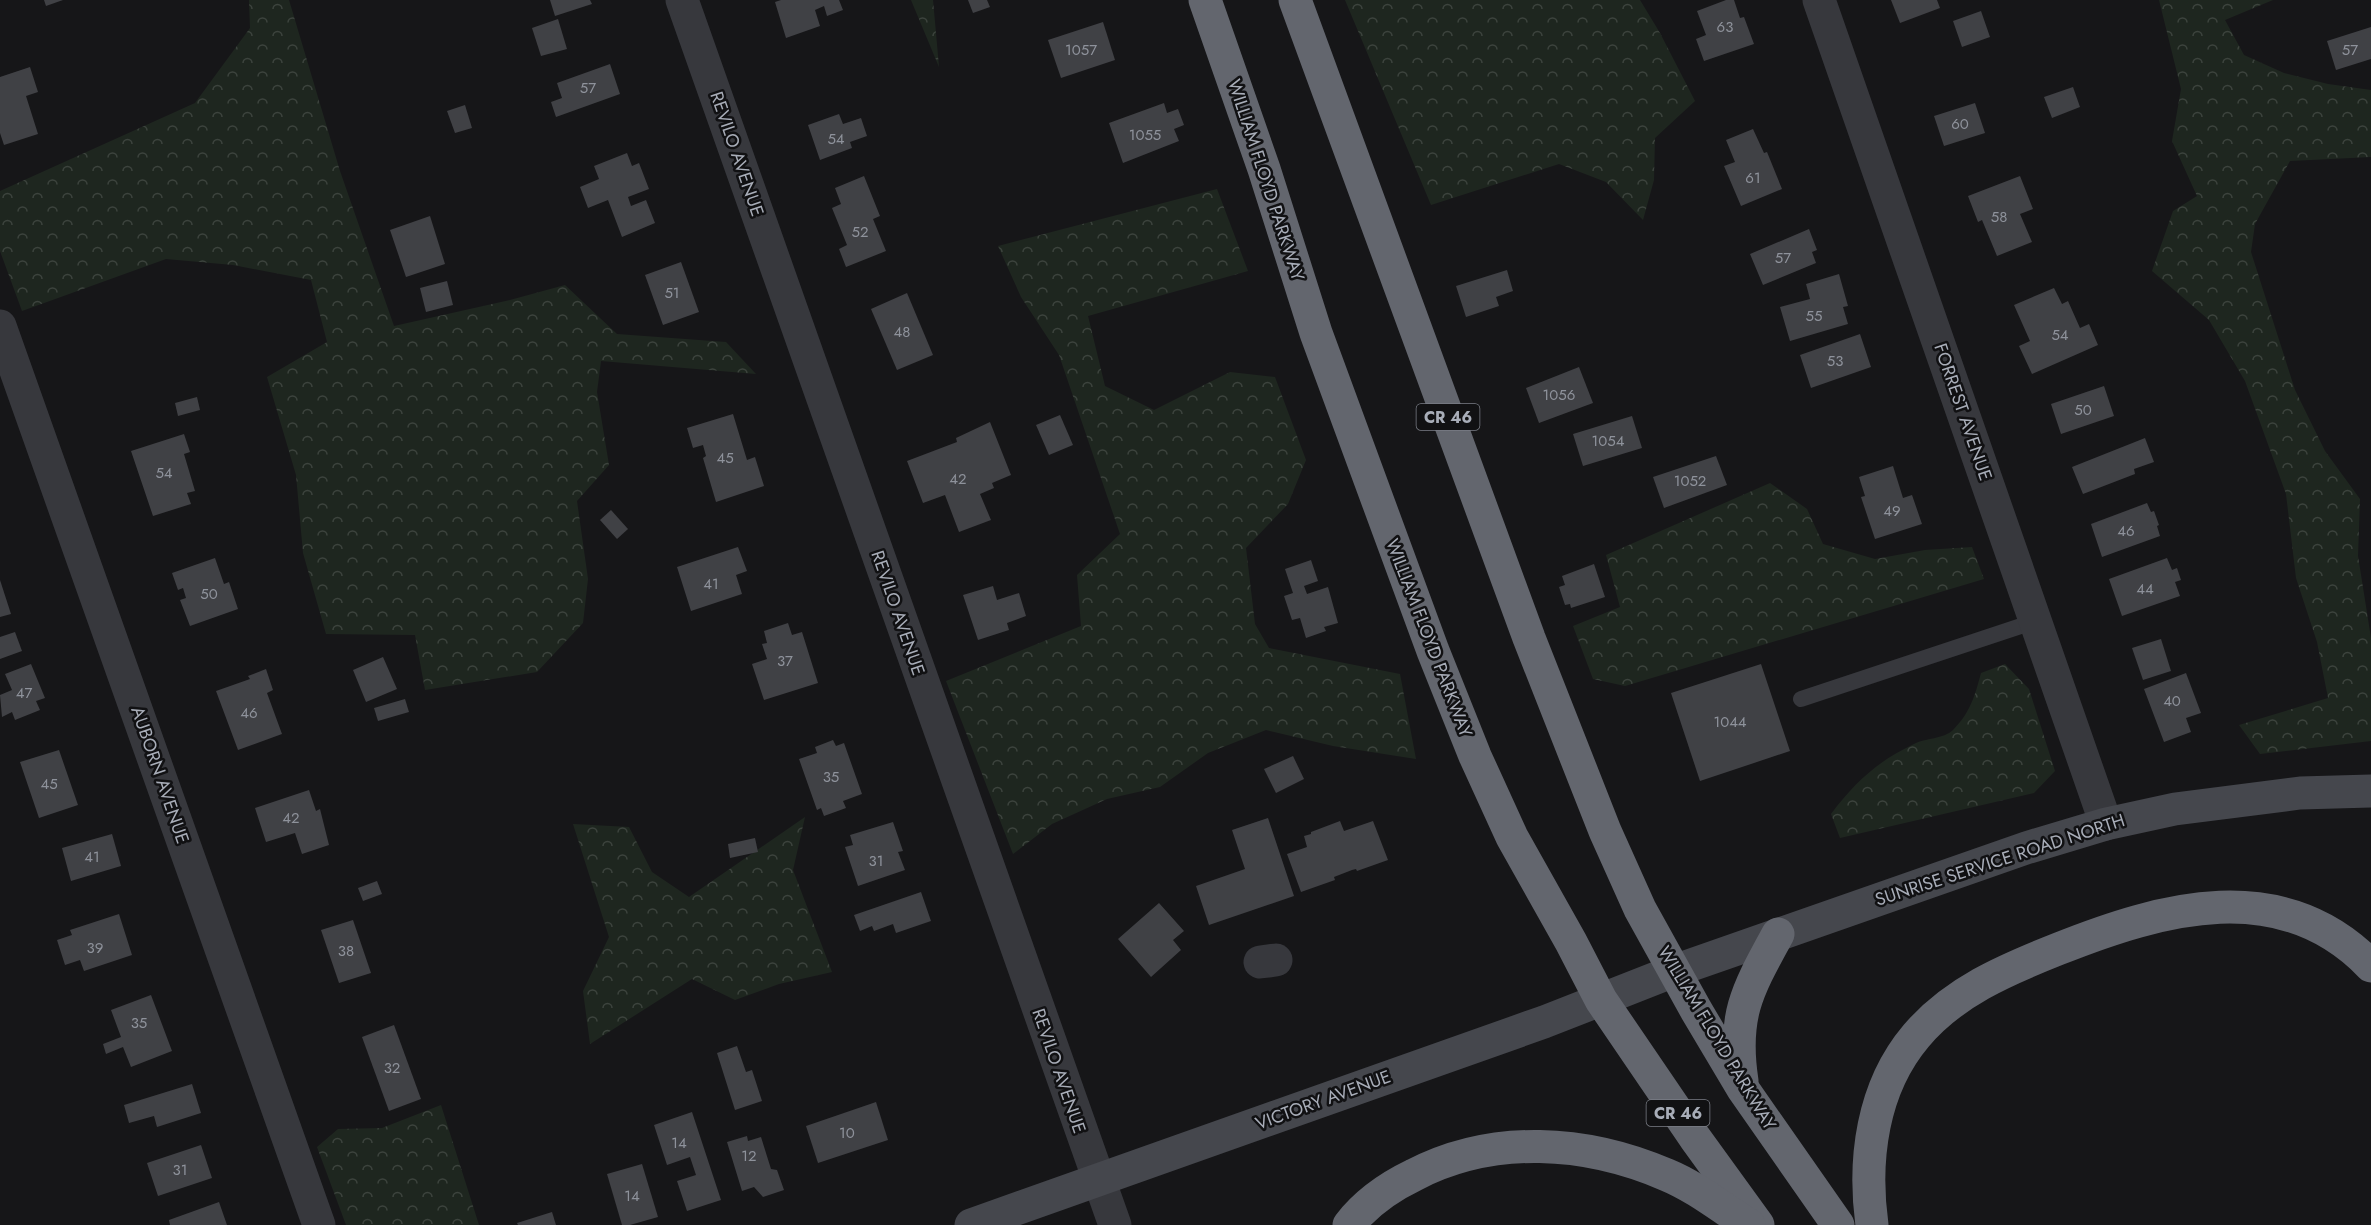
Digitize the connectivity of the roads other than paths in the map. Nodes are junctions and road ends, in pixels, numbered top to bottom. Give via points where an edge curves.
1 (682, 0) edge
2 (1205, 0) edge
3 (1295, 0) edge
4 (1819, 0) edge
5 (0, 326) edge
6 (2036, 621) junction
7 (1801, 699) dead end
8 (2371, 791) edge
9 (2106, 824) junction
10 (1778, 934) junction
11 (2371, 966) edge
12 (1674, 970) junction
13 (1601, 1000) junction
14 (1743, 1089) junction
15 (1098, 1181) junction
16 (319, 1225) edge
17 (971, 1225) edge
18 (1115, 1225) edge
19 (1349, 1225) edge
20 (1749, 1225) edge
21 (1758, 1225) edge
22 (1838, 1225) edge
23 (1872, 1225) edge

1 - 15 street, REVILO AVENUE
2 - 13 highway, WILLIAM FLOYD PARKWAY / CR 46 via 1317,333 1433,651 1512,837
3 - 12 highway, WILLIAM FLOYD PARKWAY / CR 46 via 1566,734 1640,909
4 - 6 street, FORREST AVENUE
5 - 16 street, AUBORN AVENUE
6 - 7 lane
6 - 9 street, FORREST AVENUE
8 - 9 street, SUNRISE SERVICE ROAD NORTH via 2256,798
9 - 10 street, SUNRISE SERVICE ROAD NORTH
10 - 12 street, SUNRISE SERVICE ROAD NORTH
10 - 14 highway via 1742,1010 1739,1047
11 - 23 highway via 2345,943 2301,919 2255,908 2206,907 2120,926 1983,982 1944,1008 1916,1036 1889,1082 1872,1134
12 - 13 street, VICTORY AVENUE
12 - 14 highway, WILLIAM FLOYD PARKWAY / CR 46
13 - 15 street, VICTORY AVENUE
13 - 21 highway, WILLIAM FLOYD PARKWAY / CR 46
14 - 22 highway, WILLIAM FLOYD PARKWAY / CR 46
15 - 17 street, VICTORY AVENUE
15 - 18 street, REVILO AVENUE
19 - 20 highway via 1376,1198 1427,1168 1514,1146 1577,1149 1639,1164 1680,1182

